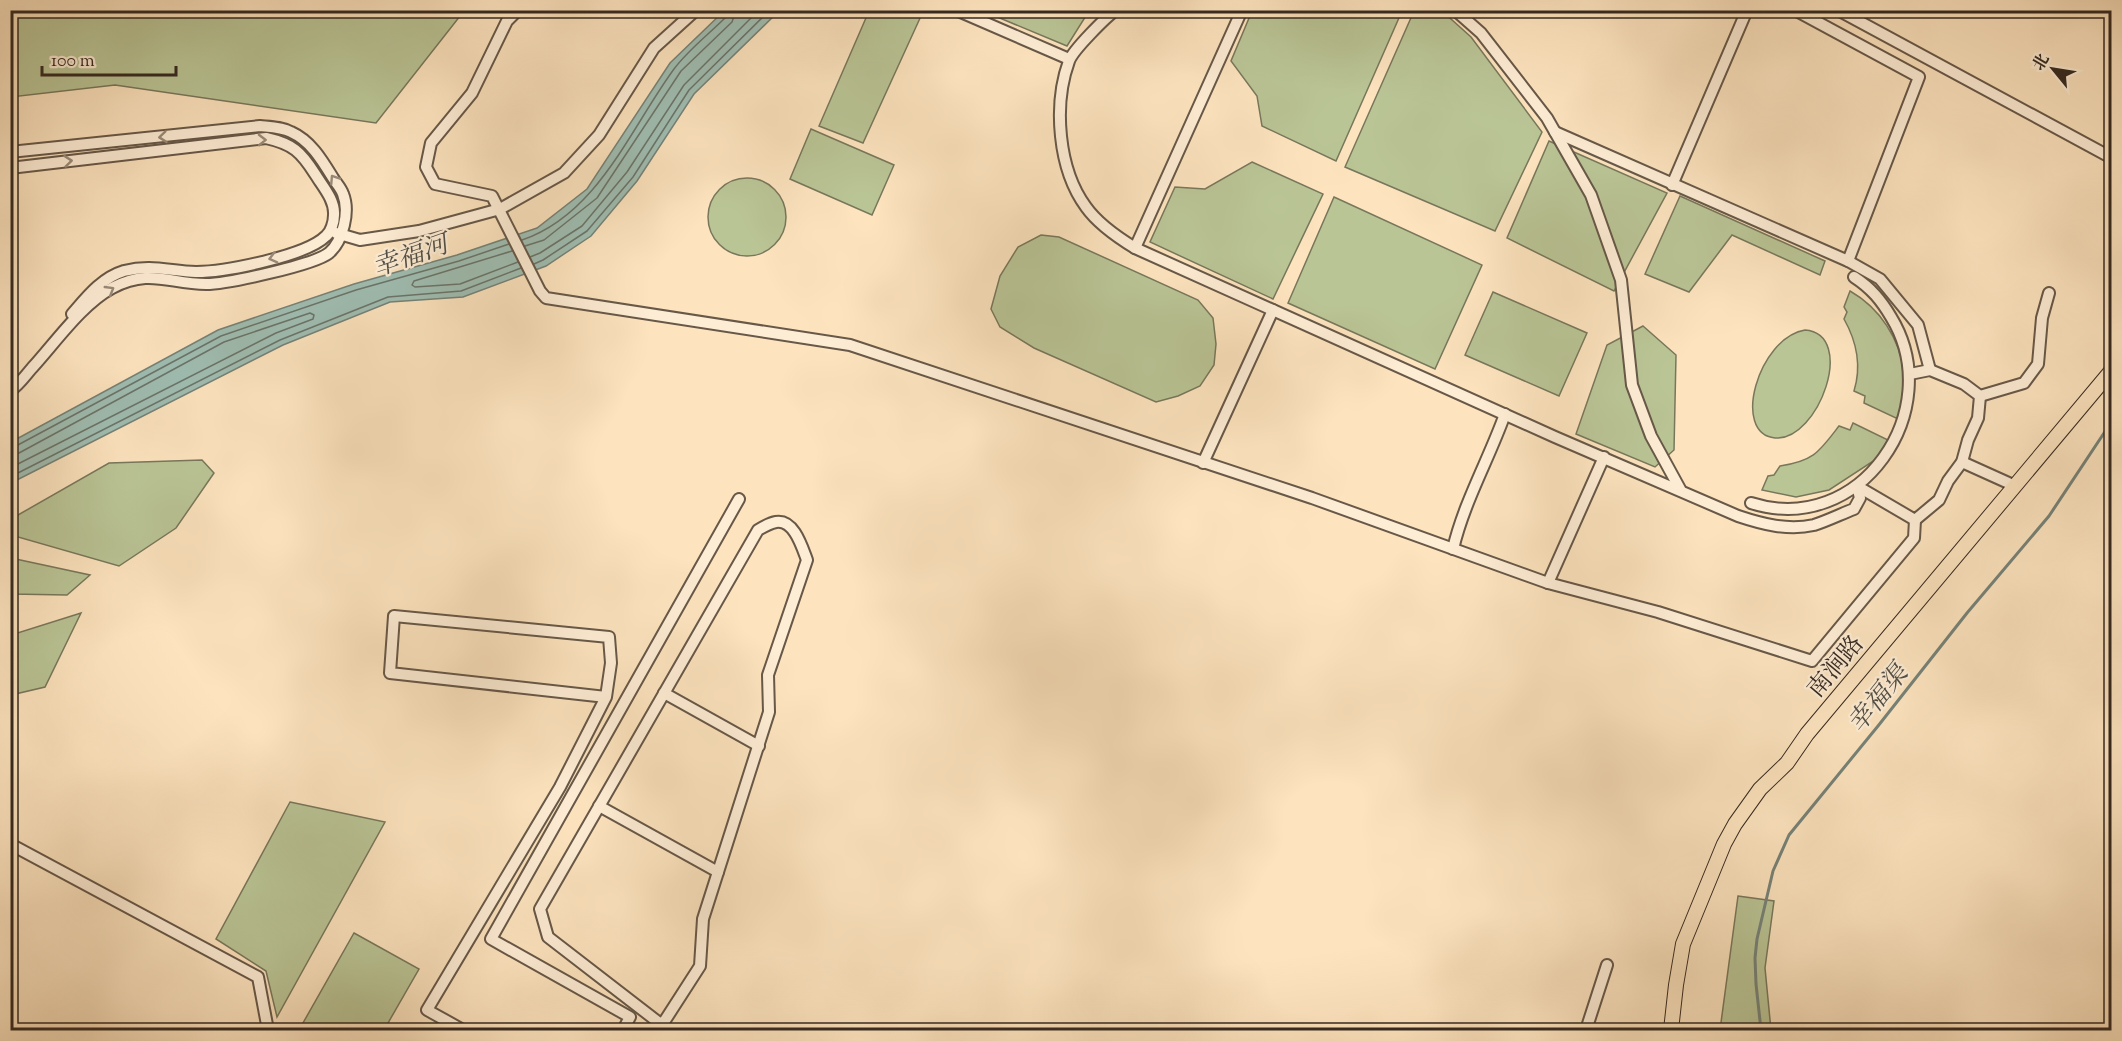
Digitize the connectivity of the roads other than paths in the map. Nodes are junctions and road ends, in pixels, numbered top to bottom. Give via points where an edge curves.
1 (518, 10) edge
2 (696, 10) edge
3 (956, 10) edge
4 (1116, 10) edge
5 (1242, 10) edge
6 (1455, 10) edge
7 (1747, 10) edge
8 (1795, 10) edge
9 (1838, 10) edge
10 (1069, 59) junction
11 (1555, 132) junction
12 (10, 152) edge
13 (2112, 159) edge
14 (10, 168) edge
15 (1672, 185) junction
16 (503, 214) junction
17 (335, 233) junction
18 (1135, 248) junction
19 (1848, 261) junction
20 (1854, 277) dead end
21 (2049, 293) dead end
22 (1273, 310) junction
23 (1930, 370) junction
24 (2112, 370) edge
25 (1910, 374) junction
26 (10, 383) edge
27 (10, 391) edge
28 (1980, 396) junction
29 (1505, 414) junction
30 (1604, 457) junction
31 (1962, 462) junction
32 (1203, 463) junction
33 (2013, 485) junction
34 (1857, 486) junction
35 (1680, 489) junction
36 (739, 500) dead end
37 (1751, 503) dead end
38 (1915, 520) junction
39 (1453, 549) junction
40 (1548, 583) junction
41 (664, 693) junction
42 (606, 698) junction
43 (759, 746) junction
44 (599, 806) junction
45 (10, 844) edge
46 (718, 872) junction
47 (1607, 965) dead end
48 (661, 1028) edge
49 (268, 1030) edge
50 (463, 1030) edge
51 (622, 1030) edge
52 (1586, 1030) edge
53 (1671, 1030) edge

1 - 16 street via 507,21 472,93 431,144 426,167 435,184 492,196
2 - 16 street via 654,48 598,135 564,172
3 - 10 street
4 - 10 street
5 - 18 street
6 - 11 street via 1481,33
7 - 15 street
8 - 19 street via 1919,77
9 - 13 street
10 - 18 street via 1062,93 1061,140 1075,188 1086,208 1116,237
11 - 15 street
11 - 35 street via 1591,195 1621,280 1632,385 1651,436
17 -> 12 street via 345,218 344,194 308,143 284,129 260,126
14 -> 17 street via 266,138 294,147 304,157 333,204
15 - 19 street
16 - 17 street via 360,240
16 - 32 street via 546,298 850,345
17 -> 26 street via 309,248 244,266 195,272 152,267 120,272 94,288
27 -> 17 street via 94,301 111,288 154,277 206,284 239,280 317,260 329,253
18 - 22 street
19 - 23 street via 1880,279 1918,326
20 - 25 street via 1878,296 1900,332
21 - 28 street via 2042,318 2038,364 2024,383
22 - 29 street
22 - 32 street
23 - 25 street
23 - 28 street via 1964,384
24 - 33 main road, 南涧路
25 - 34 street via 1905,417 1887,455
28 - 31 street via 1978,418
29 - 30 street
29 - 39 street
30 - 35 street
30 - 40 street
31 - 33 street
31 - 38 street via 1939,500
32 - 39 street
33 - 53 main road, 南涧路 via 1735,824 1683,944
34 - 35 street via 1860,498 1854,509 1813,525 1789,527 1764,525 1738,516
34 - 37 street via 1819,506 1778,510
34 - 38 street
36 - 51 street via 491,939 630,1017
38 - 40 street via 1914,538 1812,662 1658,612
39 - 40 street
41 - 43 street
41 - 43 street via 758,530 777,522 786,524 796,534 807,560 768,675 769,712
41 - 44 street
42 - 42 street via 611,663 609,637 394,616 390,673
42 - 50 street via 560,787 427,1010
43 - 46 street
44 - 46 street
44 - 48 street via 540,909 548,937
45 - 49 street via 258,977
46 - 48 street via 703,919 700,966
47 - 52 street

